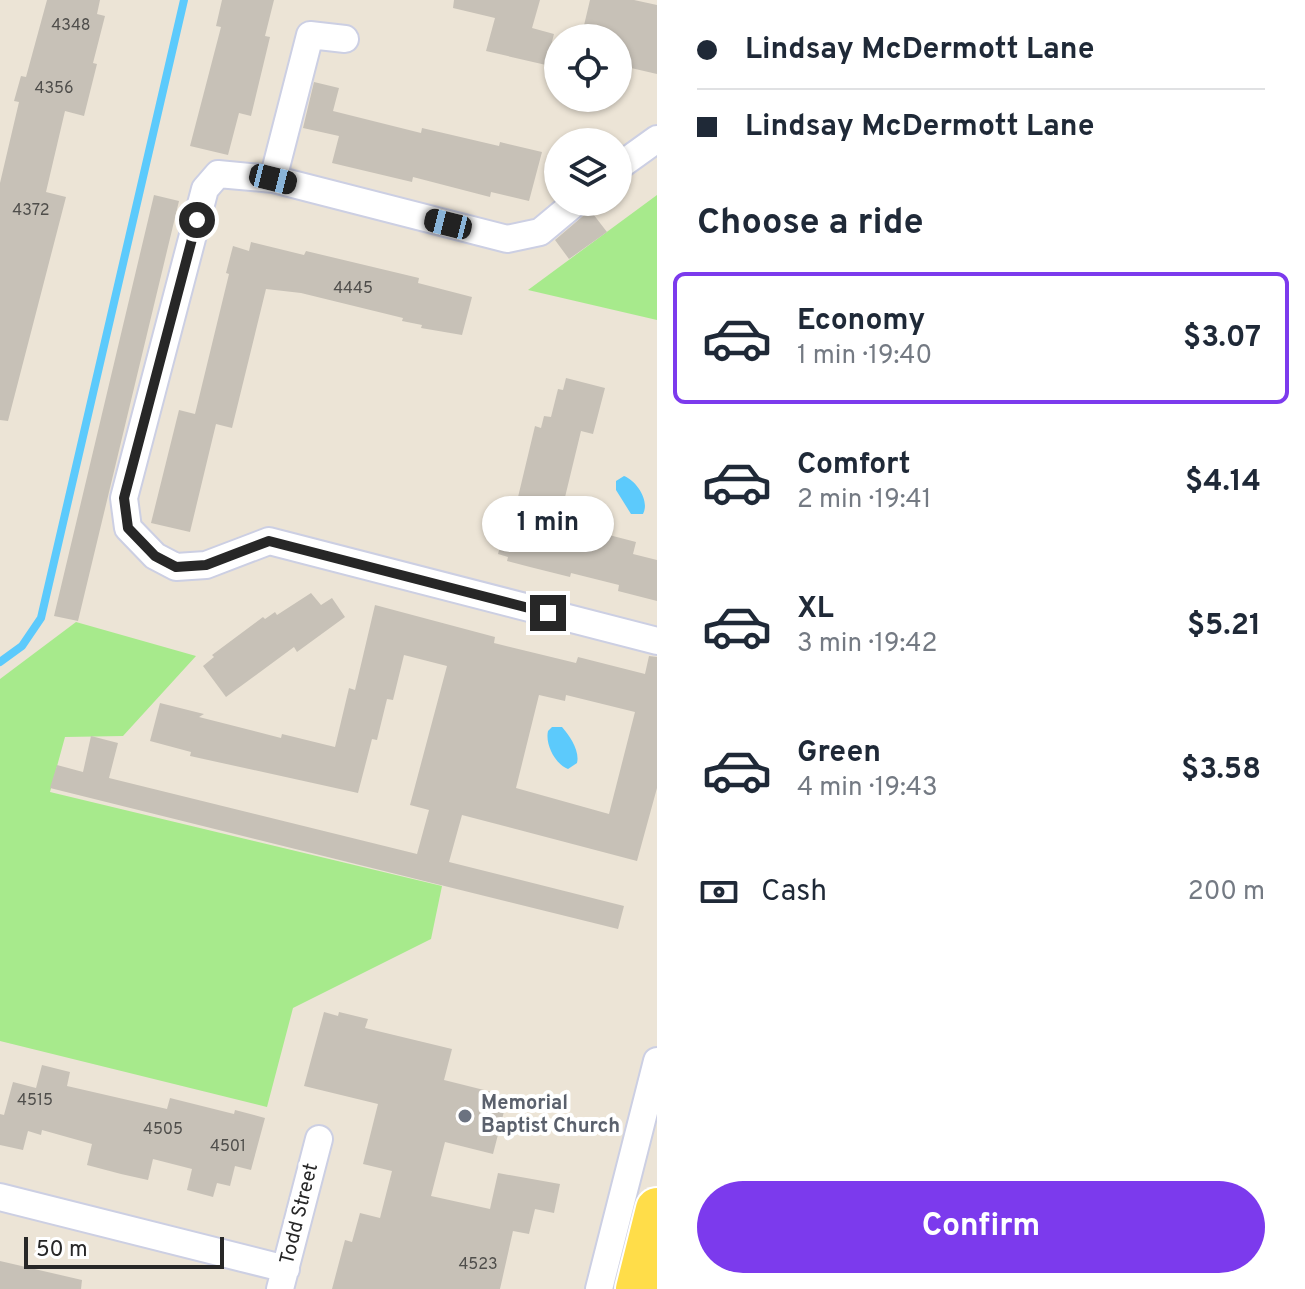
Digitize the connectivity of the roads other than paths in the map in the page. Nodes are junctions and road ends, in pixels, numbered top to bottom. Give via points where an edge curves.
1 (345, 39) dead end
2 (657, 139) edge
3 (632, 157) edge
4 (273, 179) junction
5 (559, 216) edge
6 (657, 641) edge
7 (657, 1061) edge
8 (319, 1139) dead end
9 (0, 1197) edge
10 (657, 1209) edge
11 (283, 1279) edge
12 (599, 1289) edge
13 (637, 1289) edge

1 - 4 street via 310,35
2 - 3 street
4 - 5 street via 507,239 540,232
4 - 6 street via 218,174 205,189 124,498 128,528 155,556 176,567 206,565 269,541
7 - 12 street
8 - 11 street, Todd Street
9 - 11 street
10 - 13 main road

